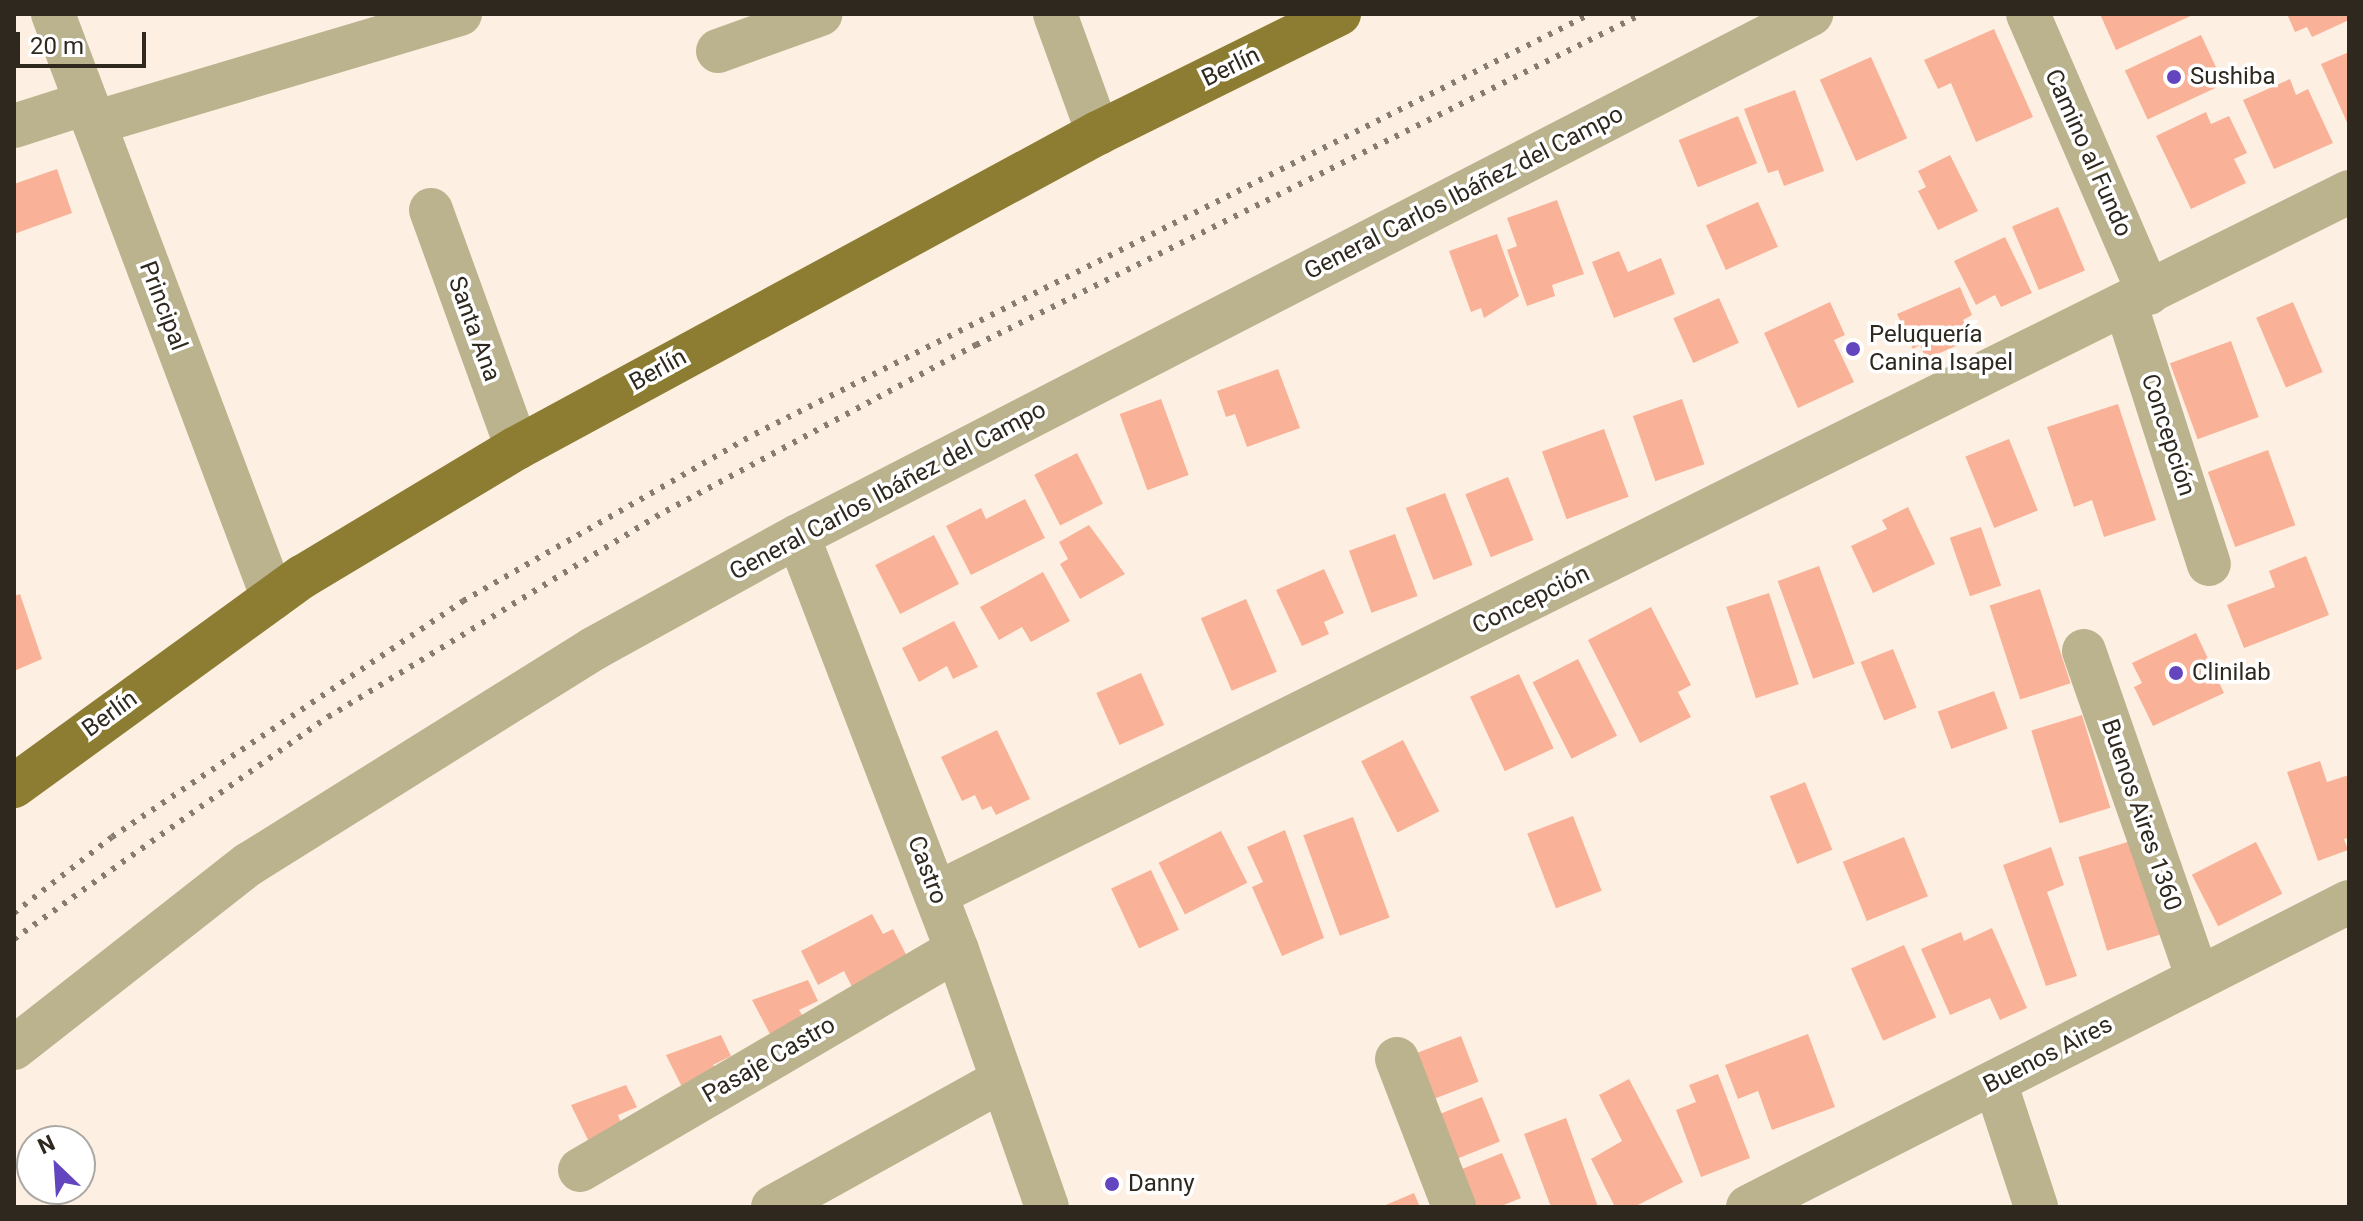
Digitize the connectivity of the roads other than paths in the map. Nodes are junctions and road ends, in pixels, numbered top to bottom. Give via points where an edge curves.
1 (53, 14) edge
2 (460, 14) edge
3 (821, 14) edge
4 (1055, 14) edge
5 (1339, 14) edge
6 (1811, 14) edge
7 (2028, 14) edge
8 (718, 51) dead end
9 (90, 113) junction
10 (14, 126) edge
11 (1098, 133) junction
12 (2349, 192) edge
13 (431, 210) dead end
14 (2137, 299) junction
15 (517, 448) junction
16 (798, 536) junction
17 (2209, 564) dead end
18 (273, 598) junction
19 (2084, 651) dead end
20 (14, 786) edge
21 (936, 894) junction
22 (2349, 902) edge
23 (957, 950) junction
24 (2198, 979) junction
25 (14, 1048) edge
26 (1397, 1059) dead end
27 (1002, 1080) junction
28 (1995, 1082) junction
29 (580, 1170) dead end
30 (1762, 1204) edge
31 (773, 1207) edge
32 (1047, 1207) edge
33 (1454, 1207) edge
34 (2036, 1207) edge

1 - 9 street, Principal
2 - 9 street
3 - 8 street
4 - 11 street
5 - 11 main road, Berlín
6 - 16 street, General Carlos Ibáñez del Campo
7 - 14 street, Camino al Fundo
9 - 10 street
9 - 18 street, Principal
11 - 15 main road, Berlín
12 - 14 street, Concepción
13 - 15 street, Santa Ana
14 - 17 street, Concepción
14 - 21 street, Concepción
15 - 18 main road, Berlín
16 - 21 street, Castro
16 - 25 street, General Carlos Ibáñez del Campo via 593,649 249,864
18 - 20 main road, Berlín
19 - 24 street, Buenos Aires 1360
21 - 23 street, Castro
22 - 24 street, Buenos Aires
23 - 27 street, Castro
23 - 29 street, Pasaje Castro
24 - 28 street, Buenos Aires
26 - 33 street
27 - 31 street
27 - 32 street, Castro
28 - 30 street, Buenos Aires
28 - 34 street

